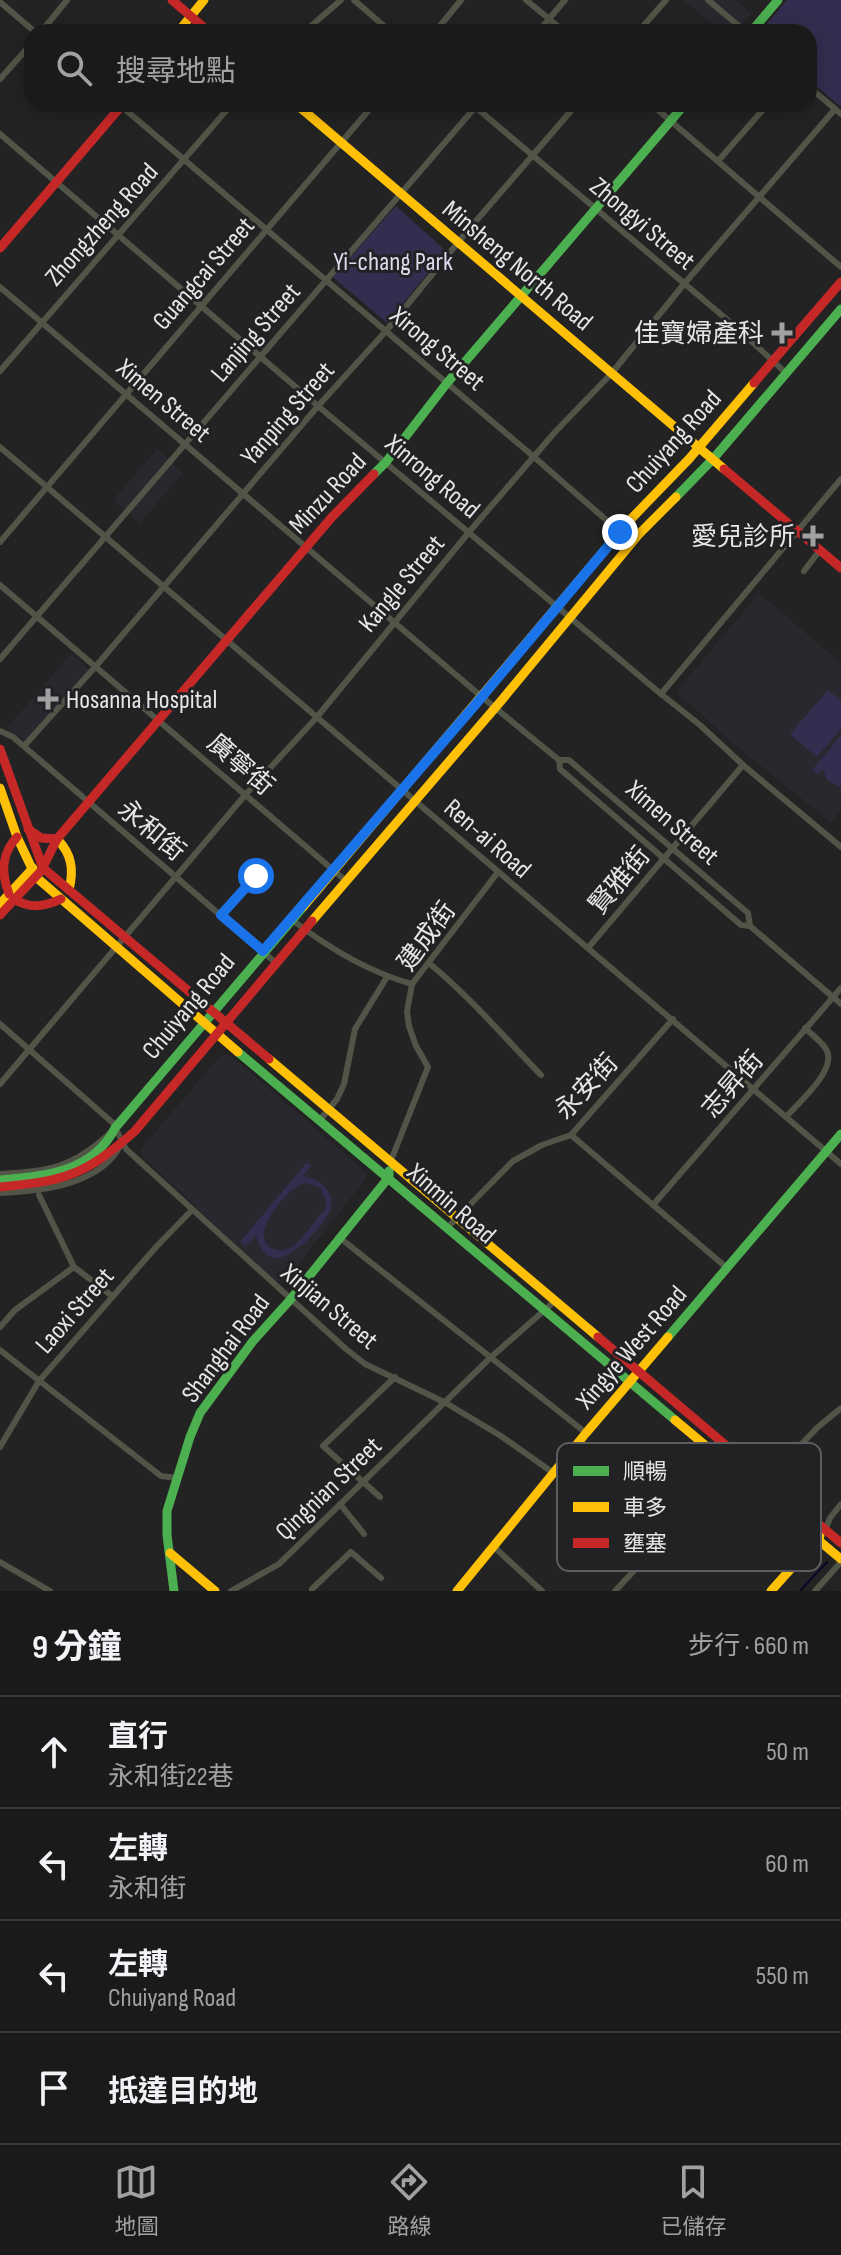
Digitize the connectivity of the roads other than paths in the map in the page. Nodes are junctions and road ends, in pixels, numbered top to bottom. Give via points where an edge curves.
1 (67, 0) edge
2 (172, 0) edge
3 (204, 0) edge
4 (341, 0) edge
5 (354, 0) edge
6 (461, 0) edge
7 (526, 0) edge
8 (565, 0) edge
9 (666, 0) edge
10 (708, 0) edge
11 (778, 0) edge
12 (0, 2) edge
13 (190, 17) junction
14 (550, 19) junction
15 (28, 24) edge
16 (45, 24) edge
17 (184, 24) edge
18 (199, 24) edge
19 (313, 24) edge
20 (382, 24) edge
21 (442, 24) edge
22 (545, 24) edge
23 (556, 24) edge
24 (645, 24) edge
25 (738, 24) edge
26 (756, 24) edge
27 (24, 52) edge
28 (0, 79) edge
29 (817, 94) edge
30 (115, 112) edge
31 (129, 112) edge
32 (225, 112) edge
33 (305, 112) edge
34 (367, 112) edge
35 (469, 112) edge
36 (483, 112) edge
37 (570, 112) edge
38 (660, 112) edge
39 (678, 112) edge
40 (761, 112) edge
41 (838, 112) edge
42 (670, 120) junction
43 (0, 134) edge
44 (341, 143) junction
45 (533, 156) junction
46 (185, 160) junction
47 (718, 161) junction
48 (56, 183) junction
49 (401, 195) junction
50 (759, 196) junction
51 (596, 209) junction
52 (267, 229) junction
53 (117, 234) junction
54 (460, 243) junction
55 (0, 248) edge
56 (841, 267) edge
57 (327, 280) junction
58 (841, 282) edge
59 (684, 284) junction
60 (0, 287) edge
61 (522, 296) junction
62 (201, 306) junction
63 (841, 309) edge
64 (41, 322) junction
65 (386, 331) junction
66 (261, 356) junction
67 (773, 361) junction
68 (0, 371) edge
69 (786, 373) junction
70 (611, 374) junction
71 (447, 383) junction
72 (126, 394) junction
73 (318, 406) junction
74 (184, 443) junction
75 (0, 447) edge
76 (699, 448) junction
77 (534, 457) junction
78 (713, 459) junction
79 (386, 462) junction
80 (841, 479) edge
81 (47, 486) junction
82 (244, 494) junction
83 (796, 531) junction
84 (469, 532) junction
85 (620, 532) junction
86 (106, 536) junction
87 (0, 542) edge
88 (305, 548) junction
89 (820, 550) junction
90 (841, 568) edge
91 (804, 571) dead end
92 (0, 585) edge
93 (164, 587) junction
94 (557, 607) junction
95 (36, 616) junction
96 (571, 618) junction
97 (395, 621) junction
98 (227, 640) junction
99 (0, 659) edge
100 (96, 666) junction
101 (661, 694) junction
102 (482, 697) junction
103 (496, 707) junction
104 (317, 717) junction
105 (160, 721) junction
106 (0, 731) edge
107 (24, 746) junction
108 (0, 749) edge
109 (559, 760) junction
110 (743, 765) junction
111 (0, 788) edge
112 (401, 789) junction
113 (246, 794) junction
114 (415, 802) junction
115 (90, 803) junction
116 (28, 828) junction
117 (17, 837) junction
118 (57, 839) junction
119 (841, 847) edge
120 (672, 848) junction
121 (663, 858) junction
122 (41, 864) junction
123 (333, 869) junction
124 (498, 872) junction
125 (33, 874) junction
126 (256, 876) dead end
127 (177, 877) junction
128 (346, 881) junction
129 (65, 895) junction
130 (5, 905) edge
131 (221, 915) junction
132 (291, 919) junction
133 (0, 922) edge
134 (750, 926) junction
135 (304, 930) junction
136 (121, 942) junction
137 (588, 948) junction
138 (263, 951) junction
139 (276, 963) junction
140 (430, 964) junction
141 (387, 977) junction
142 (412, 984) junction
143 (841, 988) edge
144 (833, 997) junction
145 (841, 1004) edge
146 (211, 1012) junction
147 (673, 1019) junction
148 (203, 1022) junction
149 (0, 1024) edge
150 (225, 1024) junction
151 (805, 1028) junction
152 (216, 1034) junction
153 (30, 1050) junction
154 (541, 1075) dead end
155 (0, 1084) edge
156 (755, 1089) junction
157 (328, 1111) junction
158 (786, 1117) junction
159 (320, 1120) junction
160 (115, 1128) junction
161 (841, 1134) edge
162 (571, 1135) junction
163 (123, 1143) junction
164 (109, 1148) junction
165 (827, 1152) junction
166 (390, 1163) junction
167 (841, 1164) edge
168 (0, 1177) edge
169 (389, 1177) junction
170 (0, 1187) edge
171 (0, 1193) edge
172 (39, 1195) dead end
173 (653, 1205) junction
174 (192, 1210) junction
175 (456, 1218) junction
176 (447, 1228) junction
177 (340, 1238) junction
178 (74, 1267) junction
179 (728, 1268) junction
180 (112, 1296) junction
181 (290, 1300) junction
182 (555, 1301) junction
183 (543, 1311) junction
184 (0, 1327) edge
185 (0, 1350) edge
186 (490, 1358) junction
187 (638, 1372) junction
188 (395, 1377) junction
189 (39, 1381) junction
190 (629, 1382) junction
191 (446, 1403) junction
192 (841, 1408) edge
193 (586, 1433) junction
194 (577, 1443) edge
195 (703, 1443) edge
196 (721, 1443) edge
197 (802, 1443) edge
198 (0, 1447) edge
199 (557, 1466) edge
200 (552, 1472) junction
201 (177, 1478) junction
202 (363, 1481) junction
203 (380, 1497) dead end
204 (340, 1504) junction
205 (841, 1504) edge
206 (821, 1528) edge
207 (825, 1531) junction
208 (364, 1534) dead end
209 (821, 1535) edge
210 (821, 1542) edge
211 (839, 1542) edge
212 (494, 1547) junction
213 (170, 1553) junction
214 (841, 1561) edge
215 (0, 1562) edge
216 (634, 1571) edge
217 (789, 1571) edge
218 (381, 1578) dead end
219 (312, 1589) edge
220 (50, 1591) edge
221 (174, 1591) edge
222 (215, 1591) edge
223 (231, 1591) edge
224 (457, 1591) edge
225 (542, 1591) edge
226 (615, 1591) edge
227 (771, 1591) edge
228 (815, 1591) edge

1 - 16 street
2 - 13 street
3 - 13 street
4 - 19 street
5 - 20 street
6 - 21 street
7 - 14 street
8 - 14 street
9 - 24 street
10 - 25 street
11 - 26 street
12 - 15 street
13 - 17 street
13 - 18 street
14 - 22 street
14 - 23 street
27 - 28 street
29 - 41 street
30 - 48 street
31 - 46 street, Xirong Street
32 - 46 street, Zhongzheng Road
33 - 44 street, Minsheng North Road
34 - 44 street, Guangcai Street
35 - 49 street, Lanjing Street
36 - 45 street, Zhongyi Street
37 - 45 street, Yanping Street
38 - 42 street
39 - 42 street, Minzu Road
40 - 47 street
41 - 50 street, Kangle Street
42 - 47 street
42 - 51 street, Minzu Road
43 - 48 street, Xinrong Road
44 - 49 street, Minsheng North Road
44 - 52 street, Guangcai Street
45 - 51 street, Zhongyi Street
45 - 54 street, Yanping Street
46 - 52 street, Xirong Street
46 - 53 street, Zhongzheng Road
47 - 50 street
48 - 53 street, Xinrong Road
48 - 55 street
49 - 54 street, Minsheng North Road
49 - 57 street, Lanjing Street
50 - 56 street
50 - 59 street, Kangle Street
51 - 59 street, Zhongyi Street
51 - 61 street, Minzu Road
52 - 57 street, Xirong Street
52 - 62 street, Guangcai Street
53 - 62 street, Xinrong Road
53 - 64 street, Zhongzheng Road
54 - 61 street, Minsheng North Road
54 - 65 street, Yanping Street
57 - 65 street, Xirong Street
57 - 66 street, Lanjing Street
58 - 67 street, Chuiyang Road
59 - 67 street, Zhongyi Street
59 - 70 street, Kangle Street
60 - 64 street, Ximen Street
61 - 70 street, Minsheng North Road
61 - 71 street, Minzu Road
62 - 66 street, Xinrong Road
62 - 72 street, Guangcai Street
63 - 69 street, Chuiyang Road
64 - 68 street, Zhongzheng Road
64 - 72 street, Ximen Street
65 - 71 street, Xirong Street
65 - 73 street, Yanping Street
66 - 73 street, Xinrong Road
66 - 74 street, Lanjing Street
67 - 69 street, Zhongyi Street
67 - 76 street, Chuiyang Road
69 - 78 street, Chuiyang Road
70 - 76 street, Minsheng North Road
70 - 77 street, Kangle Street
71 - 77 street, Xirong Street
71 - 79 street, Minzu Road
72 - 74 street, Ximen Street
72 - 81 street, Guangcai Street
73 - 79 street, Xinrong Road
73 - 82 street, Yanping Street
74 - 82 street, Ximen Street
74 - 86 street, Lanjing Street
75 - 81 street, Ren-ai Road
76 - 78 street, Minsheng North Road
76 - 85 street, Chuiyang Road
77 - 84 street, Kangle Street
77 - 85 street, Xirong Street
78 - 83 street, Minsheng North Road
78 - 96 street, Chuiyang Road via 640,533
79 - 84 street, Xinrong Road
79 - 88 street, Minzu Road
80 - 83 street
81 - 86 street, Ren-ai Road
81 - 87 street, Guangcai Street
82 - 88 street, Ximen Street
82 - 93 street, Yanping Street
83 - 89 street, Minsheng North Road
83 - 101 street
84 - 94 street, Xinrong Road
84 - 97 street, Kangle Street
85 - 94 street, Chuiyang Road
86 - 93 street, Ren-ai Road
86 - 95 street, Lanjing Street
88 - 97 street, Ximen Street
88 - 98 street, Minzu Road
89 - 90 street, Minsheng North Road
89 - 91 street
92 - 95 street, 廣寧街
93 - 98 street, Ren-ai Road
93 - 100 street, Yanping Street
94 - 96 street, Xinrong Road
94 - 102 street, Chuiyang Road
95 - 99 street, Lanjing Street
95 - 100 street, 廣寧街
96 - 101 street, Xinrong Road
96 - 103 street, Chuiyang Road
97 - 102 street, Ximen Street
97 - 104 street, Kangle Street
98 - 104 street, Ren-ai Road
98 - 105 street, Minzu Road
100 - 105 street, 廣寧街
100 - 107 street, Yanping Street
101 - 110 street, Xinrong Road
102 - 103 street, Ximen Street
102 - 112 street, Chuiyang Road
103 - 109 street, Ximen Street
103 - 114 street, Chuiyang Road
104 - 112 street, Ren-ai Road
104 - 113 street, Kangle Street
105 - 113 street, 廣寧街
105 - 115 street, Minzu Road
106 - 107 street, 永和街
107 - 115 street, 永和街
108 - 116 street
109 - 120 street, Ximen Street via 569,760
109 - 121 street, Ximen Street via 560,769
110 - 119 street, Xinrong Road
110 - 120 street, 賢雅街
111 - 117 street
112 - 114 street, Ren-ai Road
112 - 123 street, Chuiyang Road
113 - 123 street, 廣寧街
113 - 127 street, Kangle Street
114 - 124 street, Ren-ai Road
114 - 128 street, Chuiyang Road
115 - 118 street, Minzu Road
115 - 127 street, 永和街
116 - 118 street via 42,839
116 - 122 street
117 - 125 street
117 - 130 street via 1,864
118 - 122 street, Minzu Road
118 - 129 street via 72,861
120 - 121 street, 賢雅街
120 - 134 street, Ximen Street via 748,913
121 - 134 street, Ximen Street via 741,925
121 - 137 street, 賢雅街
122 - 125 street, Minzu Road
122 - 129 street, Xinmin Road
123 - 128 street, 廣寧街
123 - 132 street, Chuiyang Road
124 - 137 street, Ren-ai Road
124 - 140 street, 建成街
125 - 129 street, Xinmin Road
125 - 130 street, Minzu Road
126 - 131 street
127 - 131 street, 永和街
127 - 136 street, Kangle Street
128 - 135 street, Chuiyang Road
129 - 130 street via 37,907
129 - 136 street, Xinmin Road
130 - 133 street
131 - 138 street, 永和街
132 - 135 street
132 - 138 street, Chuiyang Road
134 - 144 street, Ximen Street
135 - 139 street, Chuiyang Road
135 - 141 street
136 - 146 street, Xinmin Road
136 - 148 street, Xinmin Road
136 - 153 street, Kangle Street
137 - 147 street, Ren-ai Road
138 - 139 street, 永和街
138 - 146 street, Chuiyang Road
139 - 150 street, Chuiyang Road
140 - 142 street, 建成街
140 - 154 street via 462,990
141 - 142 street
141 - 157 street via 355,1029 344,1084
142 - 166 street, 建成街 via 409,1026 428,1067
143 - 144 street, 志昇街
144 - 145 street, Ximen Street
144 - 151 street, 志昇街
146 - 148 street, Chuiyang Road
146 - 150 street, Xinmin Road
147 - 156 street, Ren-ai Road
147 - 162 street, 永安街
148 - 152 street, Xinmin Road
148 - 160 street, Chuiyang Road
149 - 153 street, Xinjian Street
150 - 152 street, Chuiyang Road
150 - 157 street, Xinmin Road
151 - 156 street, 志昇街
151 - 158 street via 823,1045 829,1062
152 - 159 street, Xinmin Road
152 - 163 street, Chuiyang Road
153 - 155 street, Kangle Street
153 - 160 street, Xinjian Street
156 - 158 street, Ren-ai Road
156 - 173 street, 志昇街
157 - 159 street
157 - 166 street, Xinmin Road
158 - 165 street, Ren-ai Road
159 - 169 street, Xinmin Road
160 - 163 street, Xinjian Street
160 - 164 street, Chuiyang Road
161 - 165 street, Xingye West Road
162 - 173 street
162 - 175 street, 永安街 via 513,1161
163 - 164 street, Chuiyang Road
163 - 174 street, Xinjian Street
164 - 168 street via 56,1173
164 - 170 street via 89,1168 60,1180
164 - 171 street via 84,1178 44,1190
165 - 167 street, Ren-ai Road
165 - 179 street, Xingye West Road
166 - 169 street
166 - 175 street, Xinmin Road
169 - 176 street, Xinmin Road
169 - 177 street, Shanghai Road
172 - 178 street
173 - 179 street
174 - 180 street, Laoxi Street
174 - 181 street, Xinjian Street
175 - 176 street, 永安街
175 - 182 street, Xinmin Road
176 - 183 street, Xinmin Road
177 - 181 street, Shanghai Road
177 - 186 street
178 - 180 street
178 - 184 street
179 - 187 street, Xingye West Road
180 - 189 street, Laoxi Street
181 - 188 street, Xinjian Street via 365,1364
181 - 201 street, Shanghai Road via 200,1413
182 - 183 street, Qingnian Street
182 - 187 street, Xinmin Road
183 - 186 street, Qingnian Street
183 - 190 street, Xinmin Road
185 - 189 street
186 - 191 street, Qingnian Street
186 - 193 street
187 - 190 street, Xingye West Road
187 - 196 street, Xinmin Road
188 - 191 street, Xinjian Street
188 - 202 street via 323,1446
189 - 198 street, Laoxi Street
189 - 201 street via 161,1476
190 - 193 street, Xingye West Road
190 - 195 street, Xinmin Road
191 - 200 street, Xinjian Street
191 - 202 street, Qingnian Street
192 - 197 street
193 - 194 street, Xingye West Road
199 - 200 street, Xingye West Road
200 - 212 street, Xingye West Road
201 - 213 street, Shanghai Road via 167,1511
202 - 203 street
202 - 204 street, Qingnian Street
204 - 208 street
204 - 223 street, Qingnian Street via 279,1564
205 - 207 street
206 - 207 street, Xinmin Road
207 - 209 street
207 - 211 street, Xinmin Road
210 - 214 street, Xinmin Road
212 - 224 street, Xingye West Road
212 - 225 street
213 - 221 street, Shanghai Road
213 - 222 street
214 - 228 street
215 - 220 street
216 - 226 street
217 - 227 street
218 - 219 street via 351,1552

